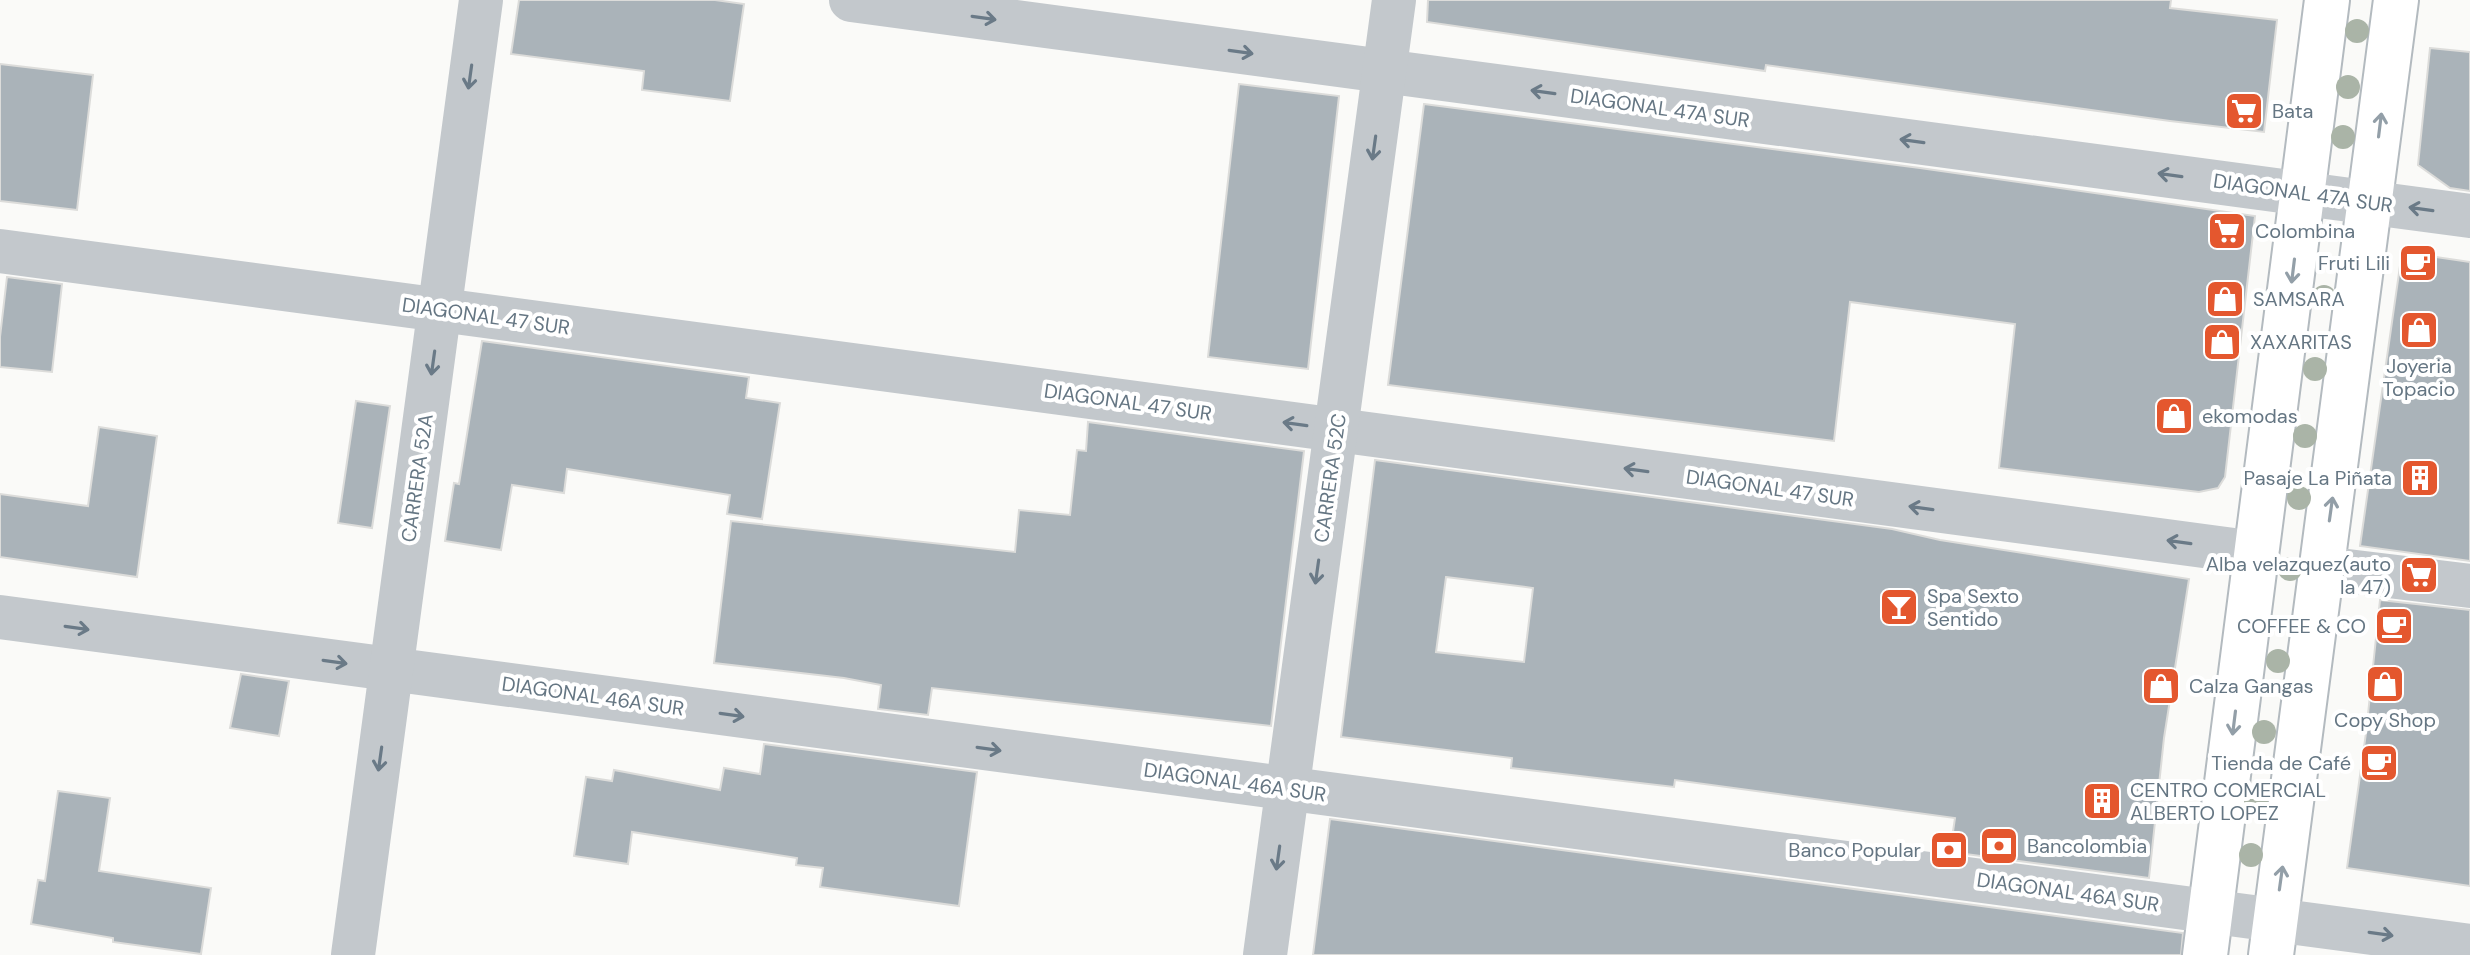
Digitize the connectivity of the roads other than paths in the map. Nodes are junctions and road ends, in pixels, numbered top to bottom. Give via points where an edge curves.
1 (481, 0) edge
2 (851, 0) edge
3 (1394, 0) edge
4 (2327, 0) edge
5 (2396, 0) edge
6 (1385, 71) junction
7 (2303, 193) junction
8 (2371, 202) junction
9 (2470, 216) edge
10 (0, 251) edge
11 (440, 310) junction
12 (1337, 430) junction
13 (2256, 553) junction
14 (2323, 568) junction
15 (2470, 586) edge
16 (0, 617) edge
17 (392, 669) junction
18 (1288, 789) junction
19 (2210, 912) junction
20 (2273, 938) edge
21 (2470, 946) edge
22 (353, 955) edge
23 (1265, 955) edge
24 (2205, 955) edge

1 -> 11 street, CARRERA 52A
2 -> 6 street, DIAGONAL 47A SUR
3 - 6 street, CARRERA 52C
4 - 7 main road
8 -> 5 main road
7 -> 6 street, DIAGONAL 47A SUR
6 -> 12 street, CARRERA 52C
7 - 8 street, DIAGONAL 47A SUR
7 -> 13 main road
9 -> 8 street, DIAGONAL 47A SUR
14 -> 8 main road
10 - 11 street, DIAGONAL 47 SUR
12 -> 11 street, DIAGONAL 47 SUR
11 -> 17 street, CARRERA 52A
13 -> 12 street, DIAGONAL 47 SUR
12 -> 18 street, CARRERA 52C
13 -> 19 main road
14 - 15 street
20 -> 14 main road
16 -> 17 street, DIAGONAL 46A SUR
17 -> 18 street, DIAGONAL 46A SUR
17 -> 22 street, CARRERA 52A
18 - 19 street, DIAGONAL 46A SUR
18 -> 23 street, CARRERA 52C
19 - 20 street, DIAGONAL 46A SUR
19 - 24 main road
20 -> 21 street, DIAGONAL 46A SUR

